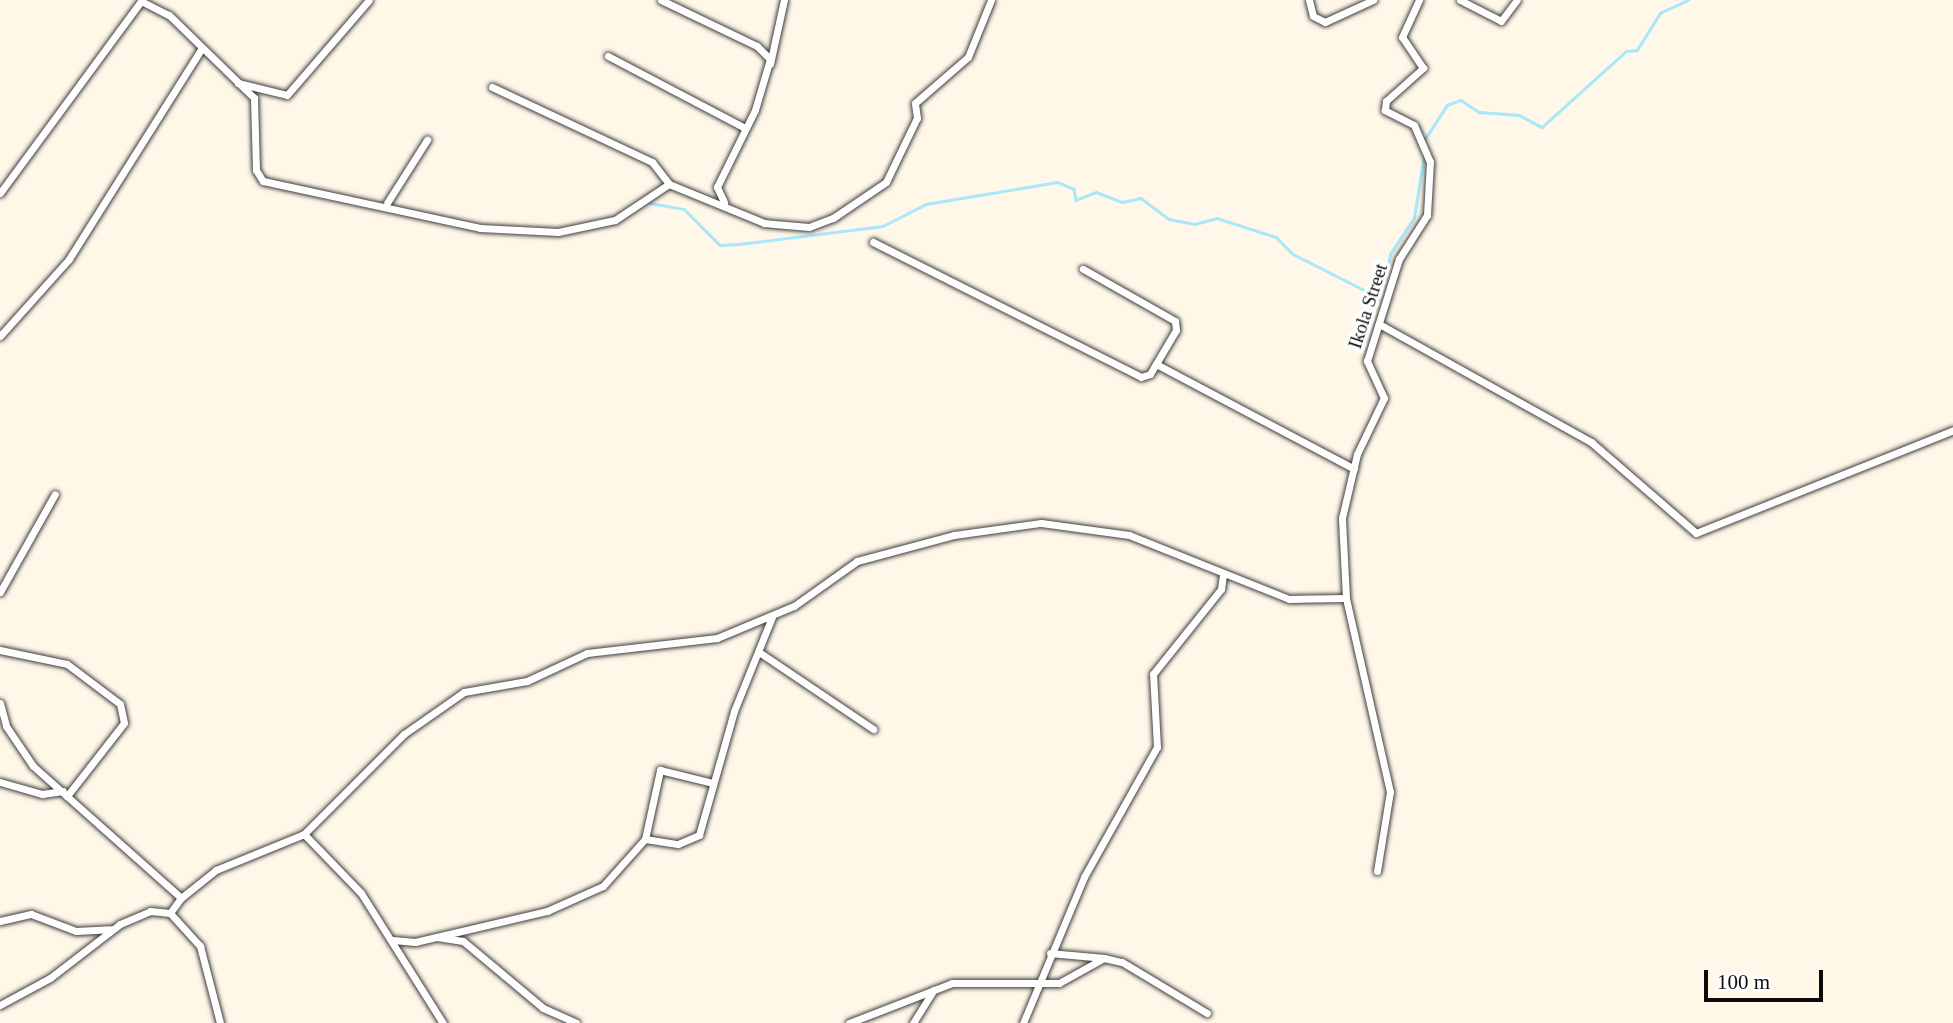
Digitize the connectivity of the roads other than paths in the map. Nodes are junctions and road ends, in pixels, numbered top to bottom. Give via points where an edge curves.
1 (369, 0) edge
2 (661, 0) edge
3 (784, 0) edge
4 (991, 0) edge
5 (1308, 0) edge
6 (1373, 0) edge
7 (1419, 0) edge
8 (1460, 0) edge
9 (1517, 0) edge
10 (141, 1) edge
11 (202, 48) junction
12 (608, 56) dead end
13 (770, 64) junction
14 (234, 83) junction
15 (492, 87) dead end
16 (745, 128) junction
17 (428, 140) dead end
18 (669, 184) junction
19 (0, 192) edge
20 (387, 204) junction
21 (727, 206) junction
22 (873, 242) dead end
23 (1083, 269) dead end
24 (1379, 324) junction
25 (0, 336) edge
26 (1156, 363) junction
27 (1953, 430) edge
28 (1354, 469) junction
29 (55, 494) dead end
30 (1223, 574) junction
31 (0, 592) edge
32 (1346, 598) junction
33 (772, 616) junction
34 (0, 650) edge
35 (759, 652) junction
36 (0, 703) edge
37 (873, 729) dead end
38 (0, 782) edge
39 (713, 783) junction
40 (65, 794) junction
41 (304, 834) junction
42 (645, 839) junction
43 (1377, 871) dead end
44 (181, 898) junction
45 (170, 913) junction
46 (0, 921) edge
47 (120, 924) junction
48 (434, 936) junction
49 (393, 940) junction
50 (1050, 953) junction
51 (1104, 958) junction
52 (1037, 986) junction
53 (934, 990) junction
54 (0, 1004) edge
55 (1207, 1013) dead end
56 (220, 1023) edge
57 (443, 1023) edge
58 (576, 1023) edge
59 (849, 1023) edge
60 (913, 1023) edge
61 (1023, 1023) edge

1 - 14 street via 287,94
2 - 13 street via 757,46
3 - 13 street
4 - 21 street via 968,57 918,98 917,118 901,154 872,194 809,227 764,223
5 - 6 street via 1313,16 1325,22
7 - 24 street, Ikola Street via 1402,33 1418,56 1421,74 1389,98 1385,110 1414,125 1430,162 1427,215 1399,260
8 - 9 street via 1502,21
10 - 11 street via 169,15
10 - 19 street
11 - 14 street
11 - 25 street via 69,259
12 - 16 street
13 - 16 street
14 - 20 street via 257,109 258,177
15 - 18 street via 652,162
16 - 21 street via 717,187
17 - 20 street
18 - 20 street via 615,220 558,232 480,228
18 - 21 street
22 - 26 street via 1141,377
23 - 26 street via 1175,321 1176,330
24 - 27 street via 1591,442 1696,533
24 - 28 street, Ikola Street via 1367,361 1384,398
26 - 28 street
28 - 32 street, Ikola Street via 1342,517
29 - 31 street
30 - 32 street via 1289,599
30 - 33 street via 1129,535 1023,524 954,535 857,561
30 - 50 street via 1222,589 1153,674 1157,747 1084,877
32 - 43 street, Ikola Street via 1390,792
33 - 35 street
33 - 41 street via 717,638 587,653 527,681 464,692 404,734
34 - 40 street via 67,664 120,704 124,723
35 - 37 street
35 - 39 street
36 - 40 street via 21,751
38 - 40 street via 42,794
39 - 42 street via 699,835 678,844
39 - 42 street via 660,770
40 - 44 street
41 - 44 street via 216,870
41 - 49 street via 354,884
42 - 48 street via 596,890 520,920
44 - 45 street
45 - 47 street via 150,911
45 - 56 street via 200,946
46 - 47 street via 31,914 90,932
47 - 54 street via 50,978
48 - 49 street
48 - 58 street via 463,940 543,1008
49 - 57 street
50 - 51 street
50 - 52 street
51 - 52 street via 1059,983
51 - 55 street via 1122,962
52 - 53 street via 953,983
52 - 61 street
53 - 59 street
53 - 60 street

